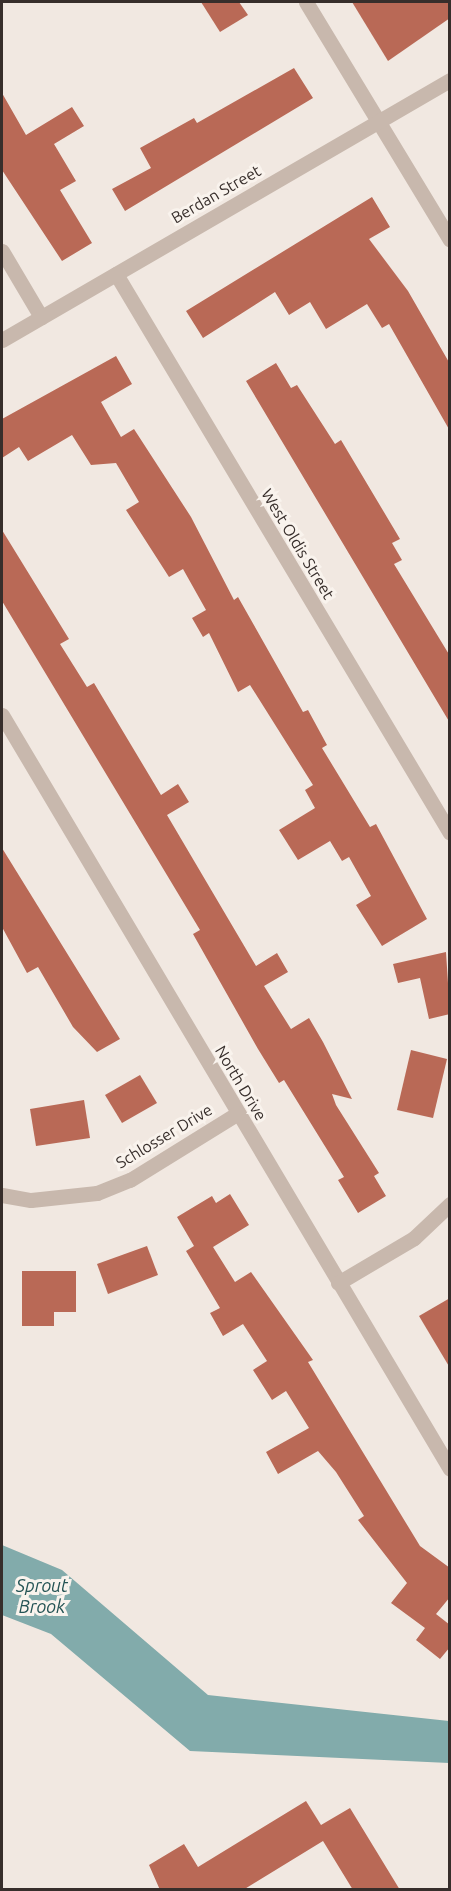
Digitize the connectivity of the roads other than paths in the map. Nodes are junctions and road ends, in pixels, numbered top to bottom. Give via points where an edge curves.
1 (306, 2) edge
2 (450, 80) edge
3 (378, 121) junction
4 (450, 240) edge
5 (2, 251) edge
6 (116, 274) junction
7 (41, 317) junction
8 (2, 340) edge
9 (2, 715) edge
10 (450, 833) edge
11 (238, 1113) junction
12 (2, 1195) edge
13 (450, 1204) edge
14 (338, 1283) junction
15 (450, 1469) edge

1 - 3 street
2 - 3 street, Berdan Street
3 - 4 street
3 - 6 street, Berdan Street
5 - 7 street
6 - 7 street, Berdan Street
6 - 10 street, West Oldis Street
7 - 8 street, Berdan Street
9 - 11 street, North Drive
11 - 12 street, Schlosser Drive via 130,1180 97,1193 55,1200
11 - 14 street, North Drive
13 - 14 street via 414,1238
14 - 15 street, North Drive

